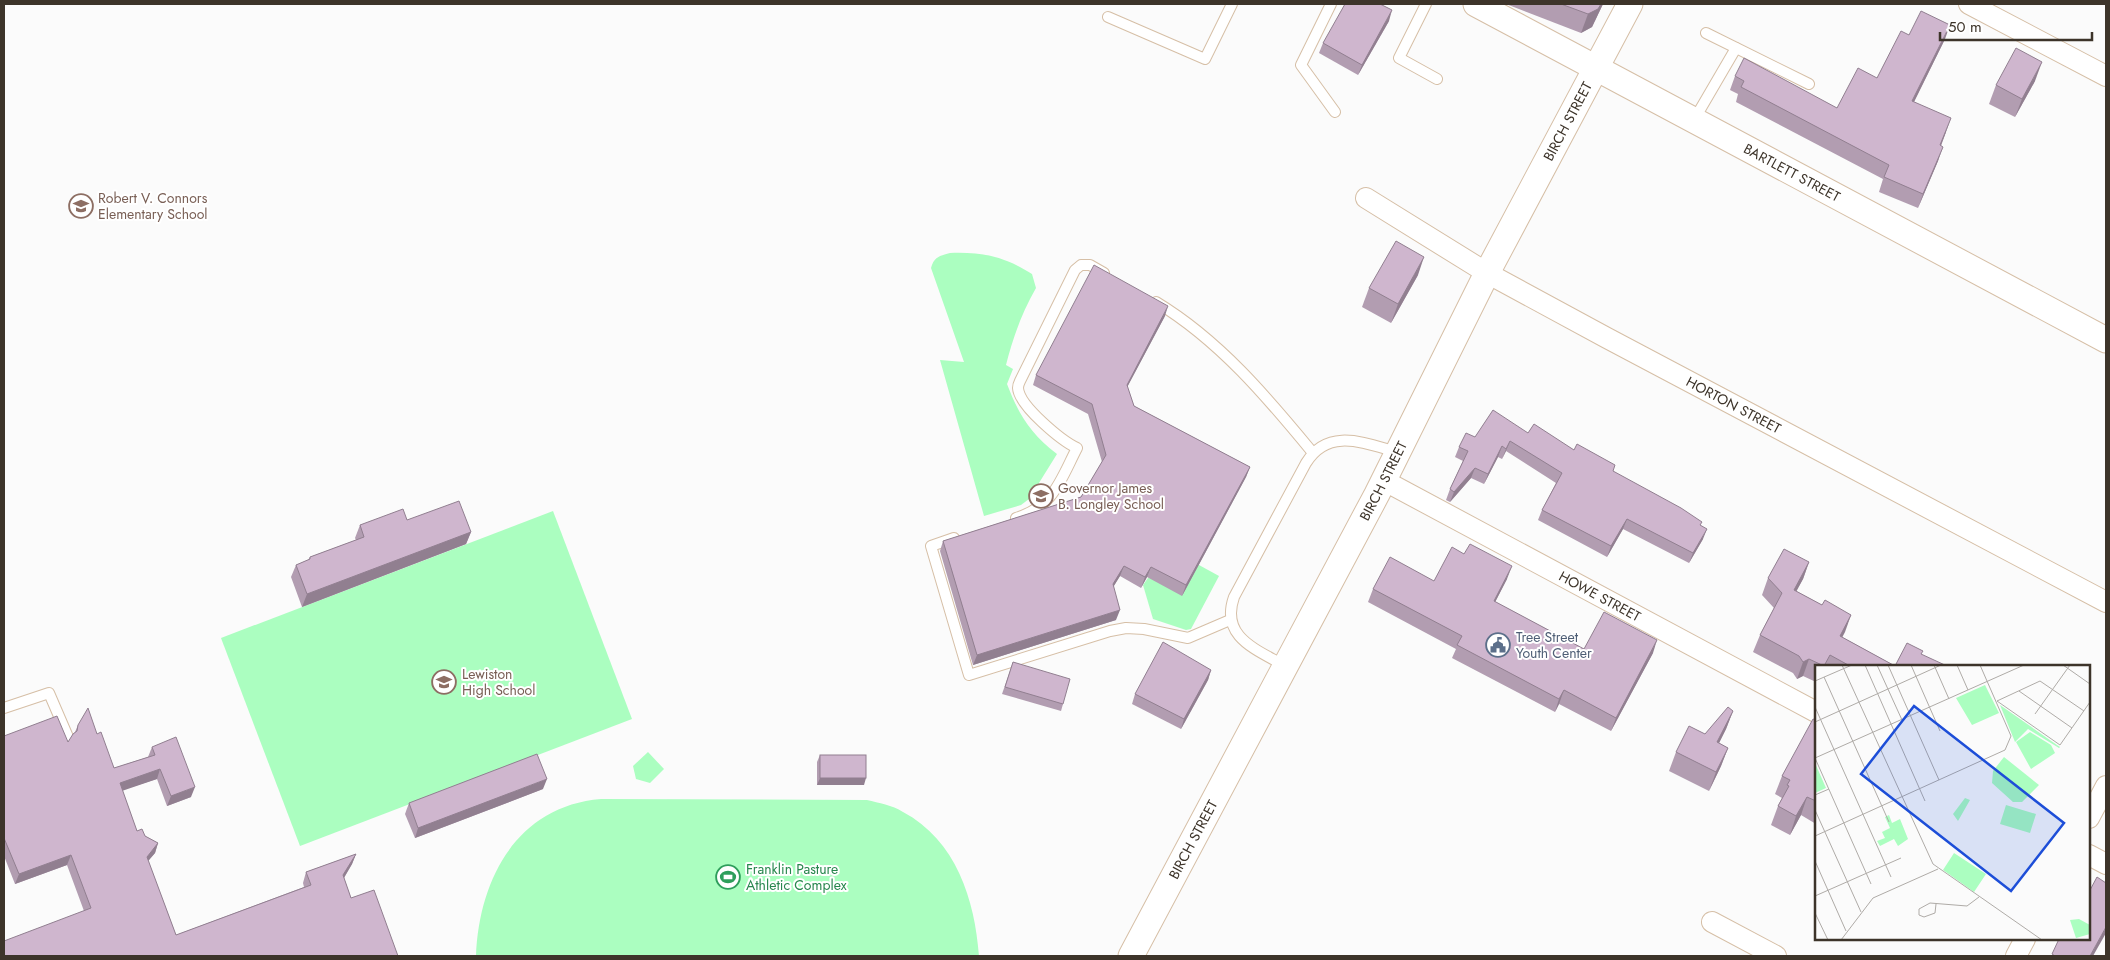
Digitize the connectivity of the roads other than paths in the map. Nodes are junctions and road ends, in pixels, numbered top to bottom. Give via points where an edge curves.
1 (1232, 4) edge
2 (1331, 4) edge
3 (1426, 4) edge
4 (1476, 4) edge
5 (1630, 4) edge
6 (1969, 4) edge
7 (1108, 17) dead end
8 (1706, 33) dead end
9 (1736, 48) junction
10 (1596, 68) junction
11 (2106, 76) edge
12 (1437, 79) dead end
13 (1809, 84) dead end
14 (1335, 112) dead end
15 (1694, 121) junction
16 (1366, 198) dead end
17 (1487, 273) junction
18 (1116, 279) edge
19 (1147, 297) edge
20 (2106, 340) edge
21 (1398, 452) junction
22 (1313, 453) junction
23 (1383, 480) junction
24 (1002, 523) edge
25 (967, 534) edge
26 (2106, 602) edge
27 (1230, 620) junction
28 (1286, 666) junction
29 (4, 708) edge
30 (1815, 711) edge
31 (68, 737) edge
32 (2106, 786) edge
33 (2090, 816) edge
34 (2090, 856) edge
35 (2106, 864) edge
36 (1712, 922) dead end
37 (2024, 940) edge
38 (1131, 956) edge
39 (1776, 956) edge
40 (2016, 956) edge

1 - 7 lane via 1205,58
2 - 14 lane via 1301,65
3 - 12 lane via 1398,58
4 - 10 street, BARTLETT STREET
5 - 10 street, BIRCH STREET
6 - 11 street
8 - 9 lane
9 - 13 lane
9 - 15 lane
10 - 15 street, BARTLETT STREET
10 - 17 street, BIRCH STREET
15 - 20 street, BARTLETT STREET
16 - 17 street, HORTON STREET
17 - 21 street, BIRCH STREET
17 - 26 street, HORTON STREET
18 - 24 lane via 1090,265 1081,265 1075,270 1026,365 1018,389 1022,398 1053,432 1077,448 1046,503 1035,511
19 - 22 lane via 1190,325 1236,366
21 - 22 lane via 1344,441 1322,445
21 - 23 street, BIRCH STREET
22 - 27 lane via 1234,596
23 - 28 street, BIRCH STREET
23 - 30 street, HOWE STREET
25 - 27 lane via 931,546 969,675 1110,631 1144,629 1188,638
27 - 28 lane via 1242,639
28 - 38 street, BIRCH STREET
29 - 31 lane via 49,693
32 - 33 street
34 - 35 street
36 - 39 street
37 - 40 street

